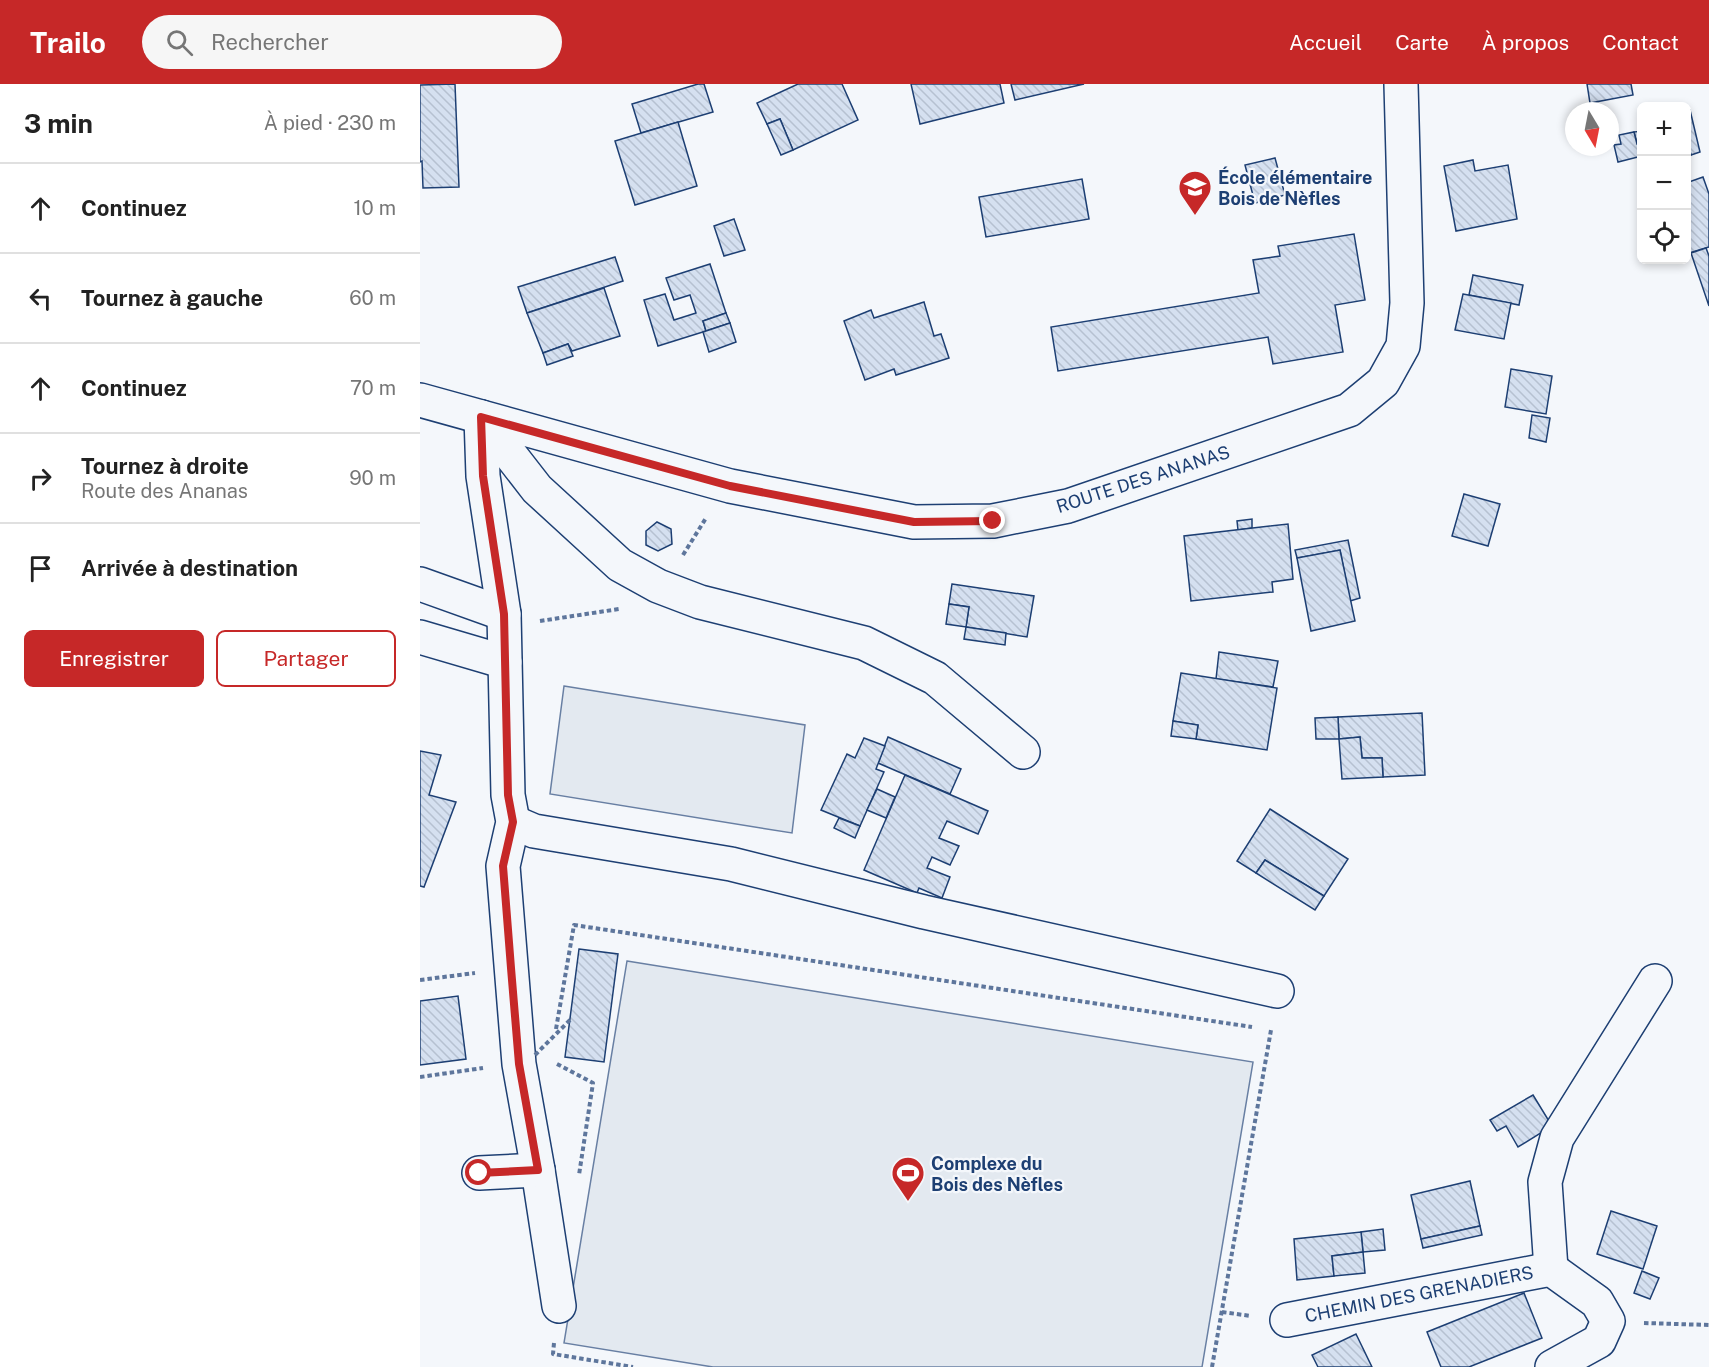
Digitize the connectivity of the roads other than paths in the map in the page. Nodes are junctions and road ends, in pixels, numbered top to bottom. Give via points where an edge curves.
1 (1401, 84) edge
2 (420, 400) edge
3 (481, 417) junction
4 (420, 584) edge
5 (504, 620) junction
6 (420, 636) edge
7 (505, 663) junction
8 (1023, 752) dead end
9 (513, 822) junction
10 (1655, 981) dead end
11 (1276, 991) dead end
12 (538, 1170) junction
13 (479, 1173) dead end
14 (1551, 1269) junction
15 (559, 1306) road end
16 (1287, 1320) dead end
17 (1552, 1367) edge

1 - 3 street, ROUTE DES ANANAS via 1407,303 1403,346 1383,382 1349,410 1068,506 993,521 914,522 730,486
2 - 3 street, ROUTE DES ANANAS
3 - 5 street via 483,476
3 - 8 street via 537,489 620,565 700,602 864,643 935,678
4 - 5 street
5 - 7 street
6 - 7 street
7 - 9 street via 508,795
9 - 11 street via 534,831 731,864
9 - 12 street via 503,866 511,968 535,1060
10 - 14 street, CHEMIN DES GRENADIERS via 1557,1138 1545,1182
12 - 13 street
12 - 15 street
14 - 16 street, CHEMIN DES GRENADIERS
14 - 17 street, CHEMIN DES GRENADIERS via 1597,1302 1608,1321 1599,1341

